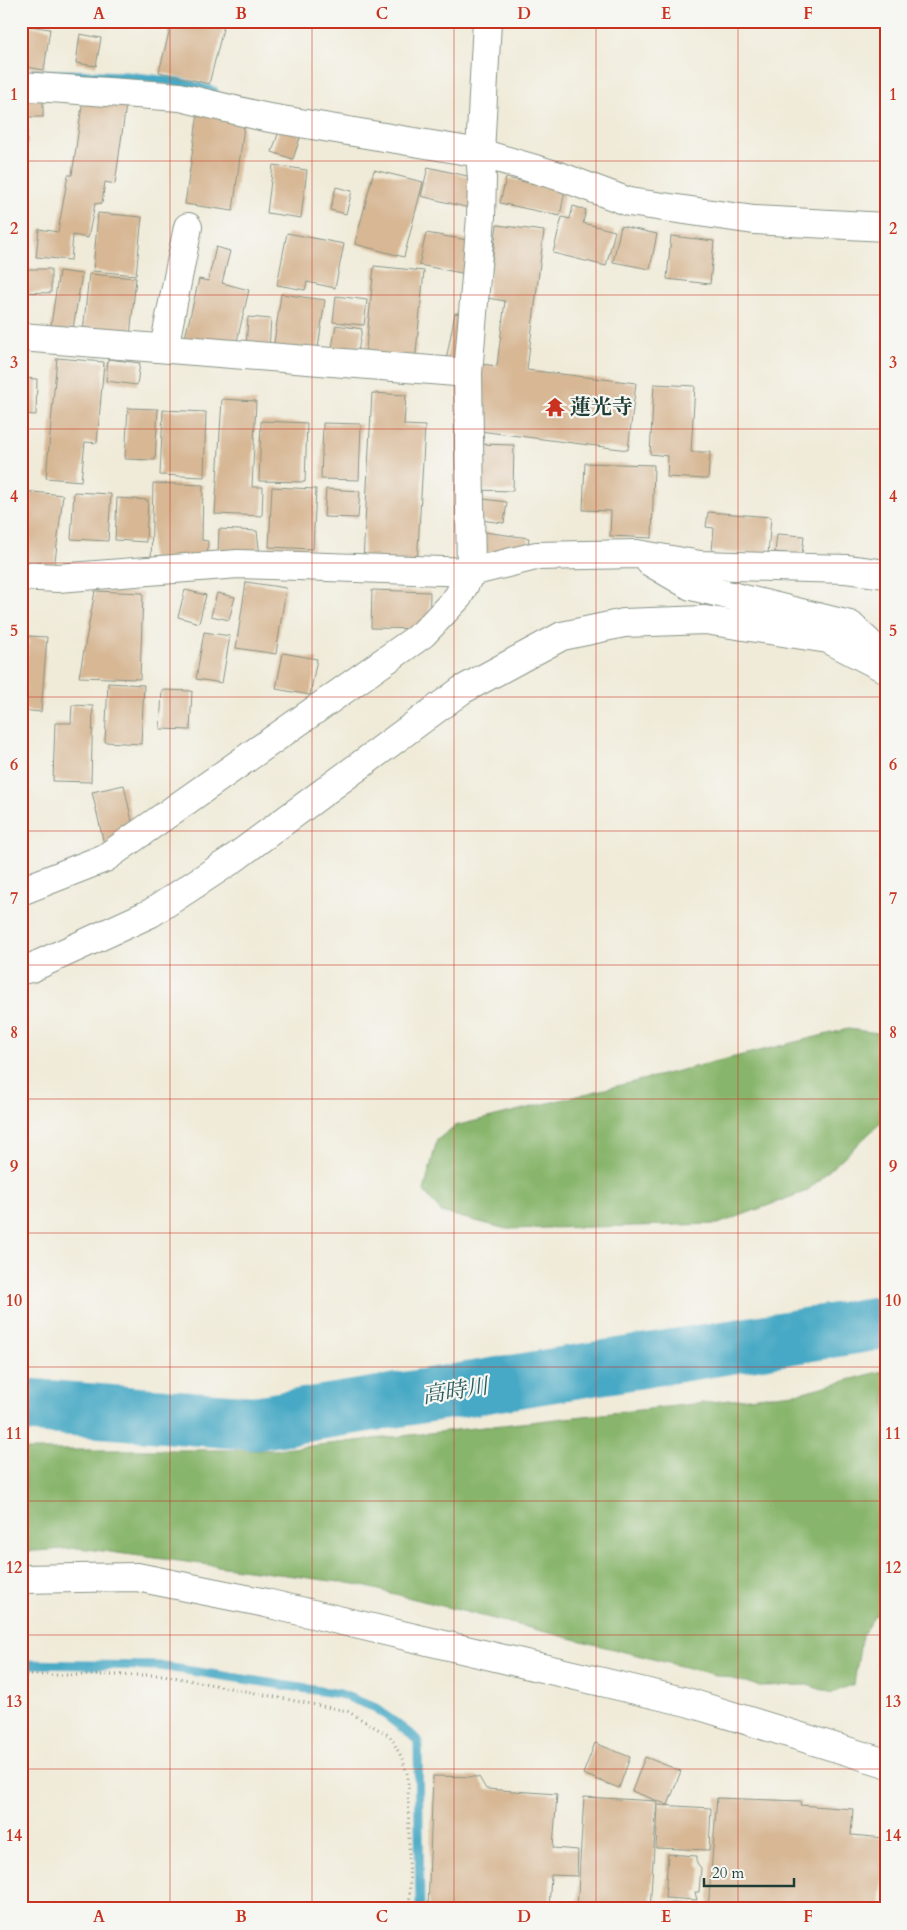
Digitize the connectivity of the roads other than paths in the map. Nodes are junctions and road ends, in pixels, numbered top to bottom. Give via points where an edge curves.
1 (487, 21) edge
2 (21, 86) edge
3 (480, 153) junction
4 (188, 227) dead end
5 (886, 227) edge
6 (21, 337) edge
7 (164, 348) junction
8 (468, 373) junction
9 (637, 554) junction
10 (471, 572) junction
11 (886, 574) edge
12 (21, 576) edge
13 (886, 659) edge
14 (886, 669) edge
15 (21, 891) edge
16 (21, 970) edge
17 (21, 1579) edge
18 (886, 1763) edge

1 - 3 street
2 - 3 street via 180,97 264,117
3 - 5 street via 562,177 629,202 754,220
3 - 8 street via 481,217
4 - 7 street
6 - 7 street
7 - 8 street
8 - 10 street
9 - 10 street via 536,556
9 - 11 street via 700,565
9 - 13 street via 691,586 850,625
10 - 12 street via 238,564 58,578
10 - 15 street via 458,597 423,634 105,858
14 - 16 street via 828,639 705,620 624,623 562,636 462,690 233,859 151,914
17 - 18 street via 137,1577 266,1603 687,1702

